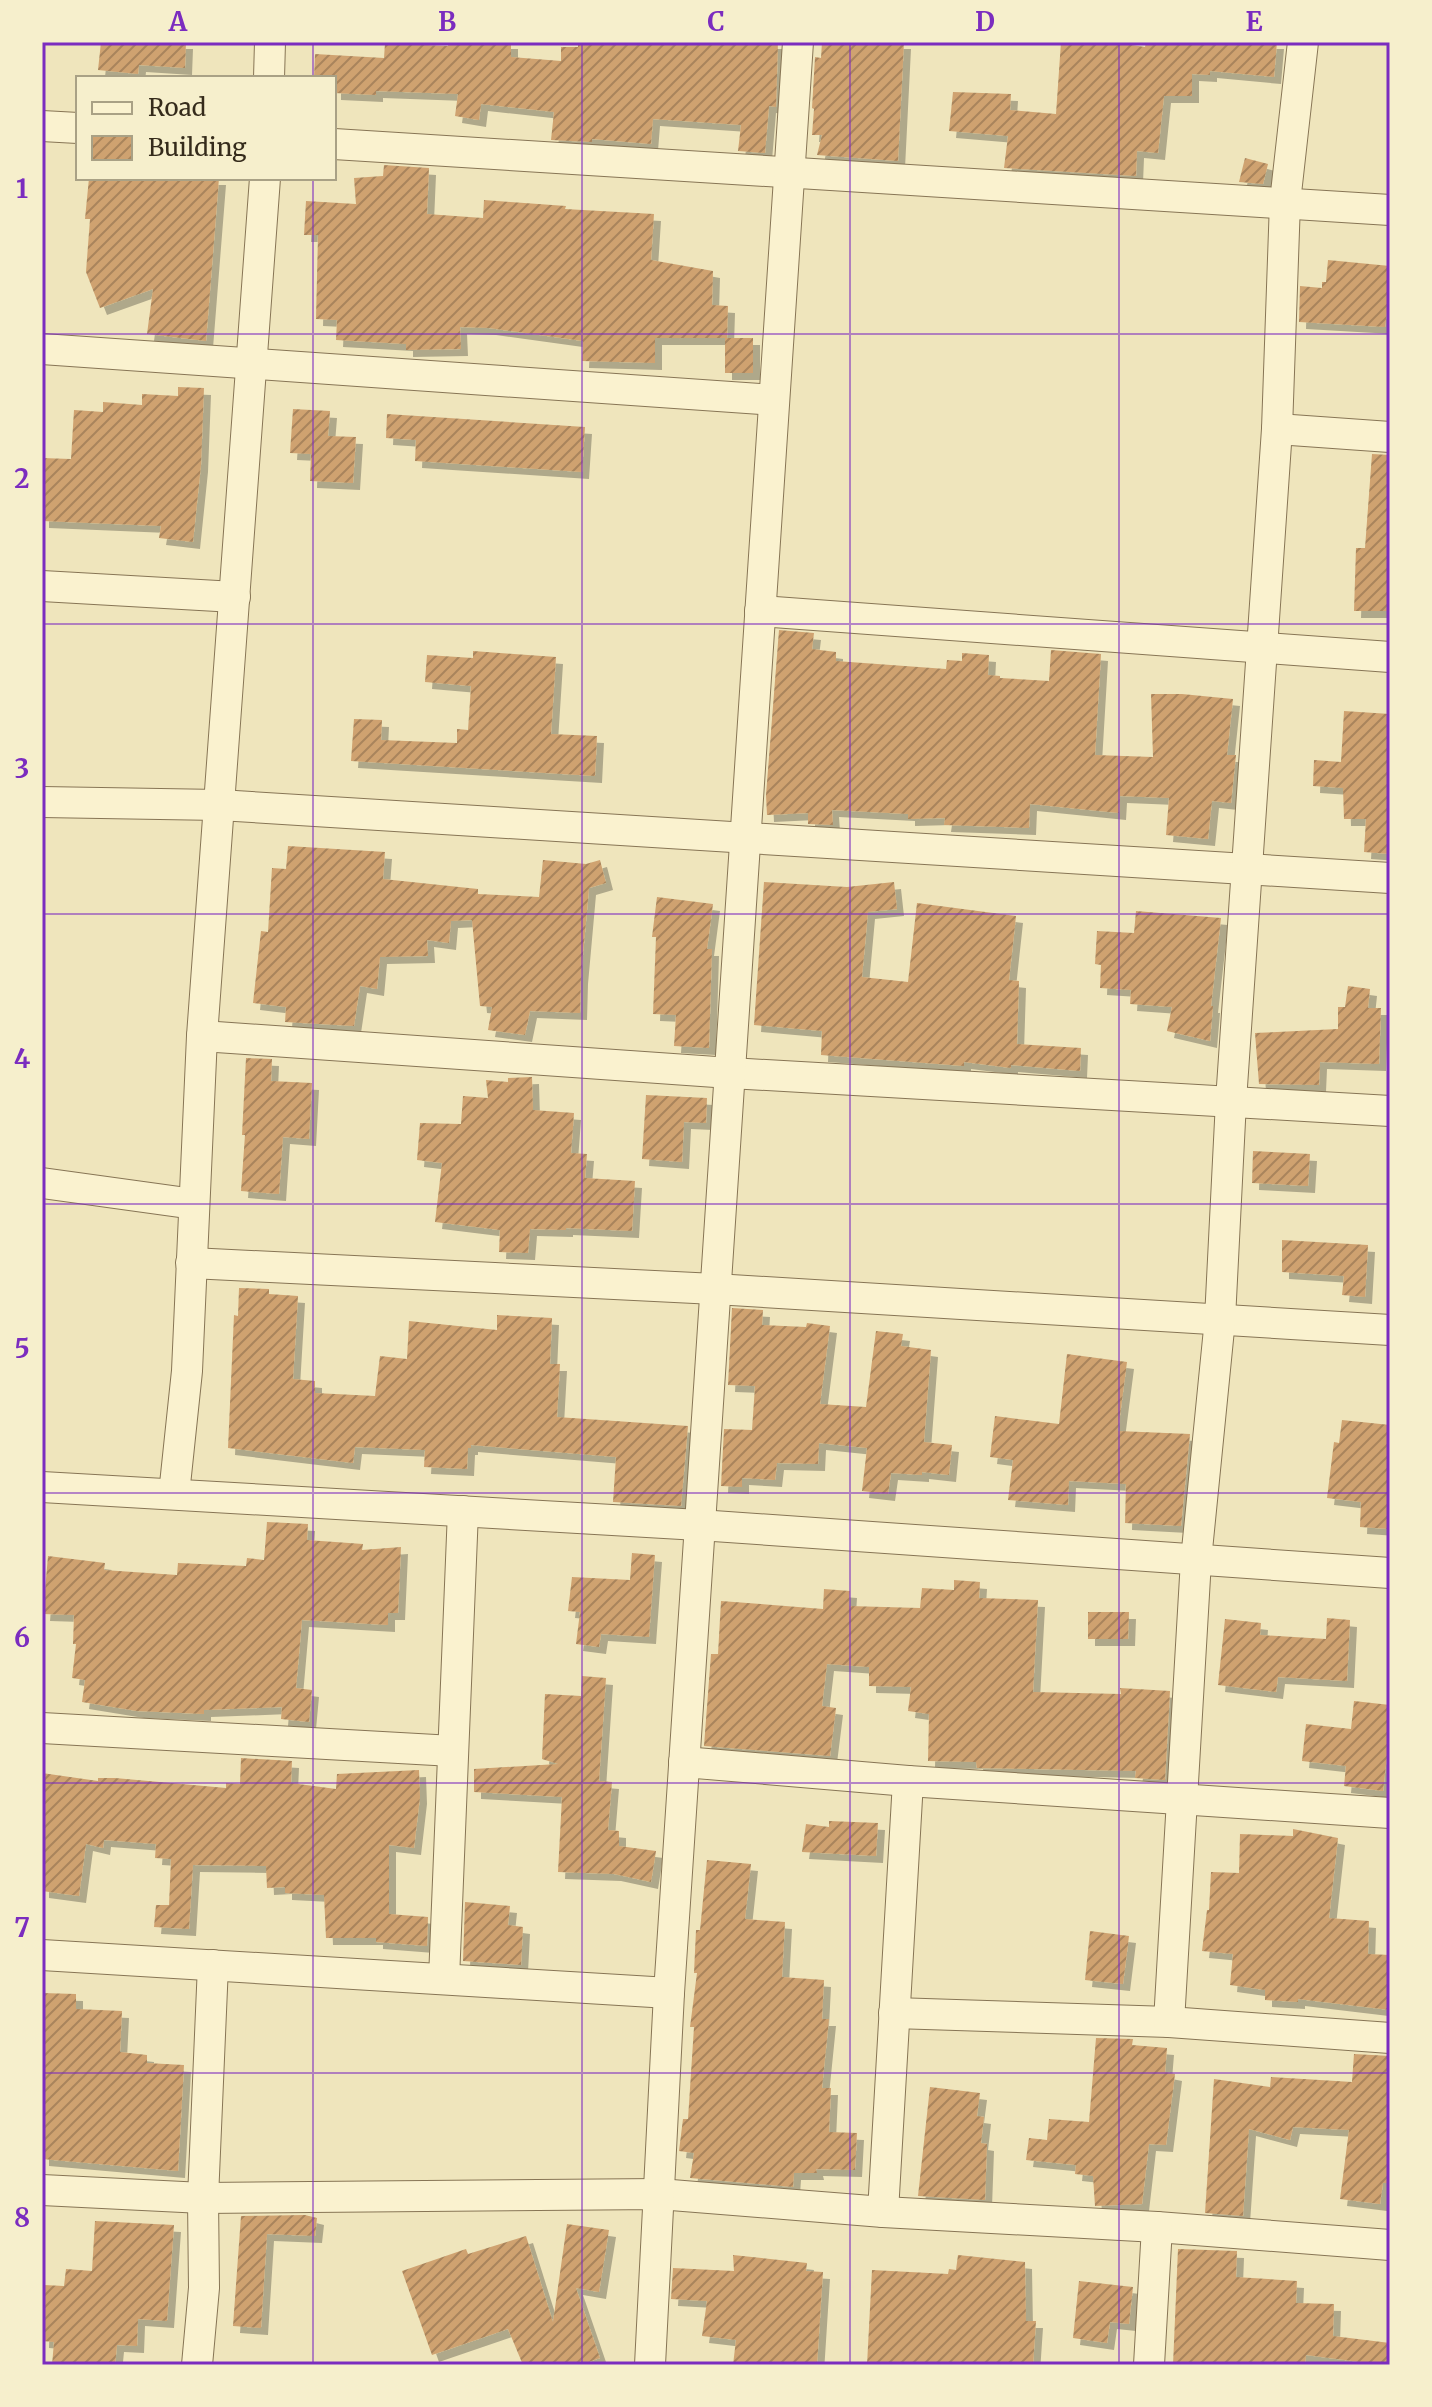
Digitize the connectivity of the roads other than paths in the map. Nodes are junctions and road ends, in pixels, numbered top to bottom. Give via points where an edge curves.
1 (270, 42) edge
2 (798, 42) edge
3 (1303, 42) edge
4 (269, 76) edge
5 (42, 126) edge
6 (76, 128) edge
7 (336, 144) edge
8 (789, 172) junction
9 (265, 180) edge
10 (1285, 202) junction
11 (1390, 210) edge
12 (42, 349) edge
13 (251, 366) junction
14 (774, 400) junction
15 (1277, 429) junction
16 (1390, 437) edge
17 (42, 586) edge
18 (235, 597) junction
19 (760, 611) junction
20 (1261, 649) junction
21 (1390, 657) edge
22 (42, 802) edge
23 (219, 805) junction
24 (745, 838) junction
25 (1247, 869) junction
26 (1390, 878) edge
27 (202, 1036) junction
28 (730, 1073) junction
29 (1231, 1101) junction
30 (1390, 1111) edge
31 (42, 1183) edge
32 (194, 1204) junction
33 (191, 1263) junction
34 (715, 1289) junction
35 (1220, 1319) junction
36 (1390, 1330) edge
37 (42, 1487) edge
38 (174, 1494) junction
39 (463, 1511) junction
40 (699, 1525) junction
41 (1196, 1560) junction
42 (1390, 1573) edge
43 (42, 1728) edge
44 (453, 1751) junction
45 (684, 1762) junction
46 (908, 1781) junction
47 (1182, 1798) junction
48 (1390, 1813) edge
49 (42, 1955) edge
50 (213, 1965) junction
51 (444, 1979) junction
52 (669, 1993) junction
53 (894, 2013) junction
54 (1169, 2022) junction
55 (1390, 2038) edge
56 (42, 2190) edge
57 (659, 2194) junction
58 (203, 2198) junction
59 (883, 2212) junction
60 (1157, 2227) junction
61 (1390, 2245) edge
62 (197, 2365) edge
63 (650, 2365) edge
64 (1149, 2365) edge

1 - 4 street
2 - 8 street
3 - 10 street
5 - 6 street
7 - 8 street
8 - 10 street
8 - 14 street
9 - 13 street
10 - 11 street
10 - 15 street
12 - 13 street
13 - 14 street
13 - 18 street
14 - 19 street
15 - 16 street
15 - 20 street
17 - 18 street
18 - 23 street
19 - 20 street
19 - 24 street
20 - 21 street
20 - 25 street
22 - 23 street
23 - 24 street
23 - 27 street
24 - 25 street
24 - 28 street
25 - 26 street
25 - 29 street
27 - 28 street
27 - 32 street
28 - 29 street
28 - 34 street
29 - 30 street
29 - 35 street
31 - 32 street
32 - 33 street
33 - 34 street
33 - 38 street
34 - 35 street
34 - 40 street
35 - 36 street
35 - 41 street
37 - 38 street
38 - 39 street
39 - 40 street
39 - 44 street
40 - 41 street
40 - 45 street
41 - 42 street
41 - 47 street
43 - 44 street
44 - 51 street
45 - 46 street
45 - 52 street
46 - 47 street
46 - 53 street
47 - 48 street
47 - 54 street
49 - 50 street
50 - 51 street
50 - 58 street
51 - 52 street
52 - 57 street
53 - 54 street
53 - 59 street
54 - 55 street
56 - 58 street
57 - 58 street
57 - 59 street
57 - 63 street
58 - 62 street via 204,2288
59 - 60 street
60 - 61 street
60 - 64 street

